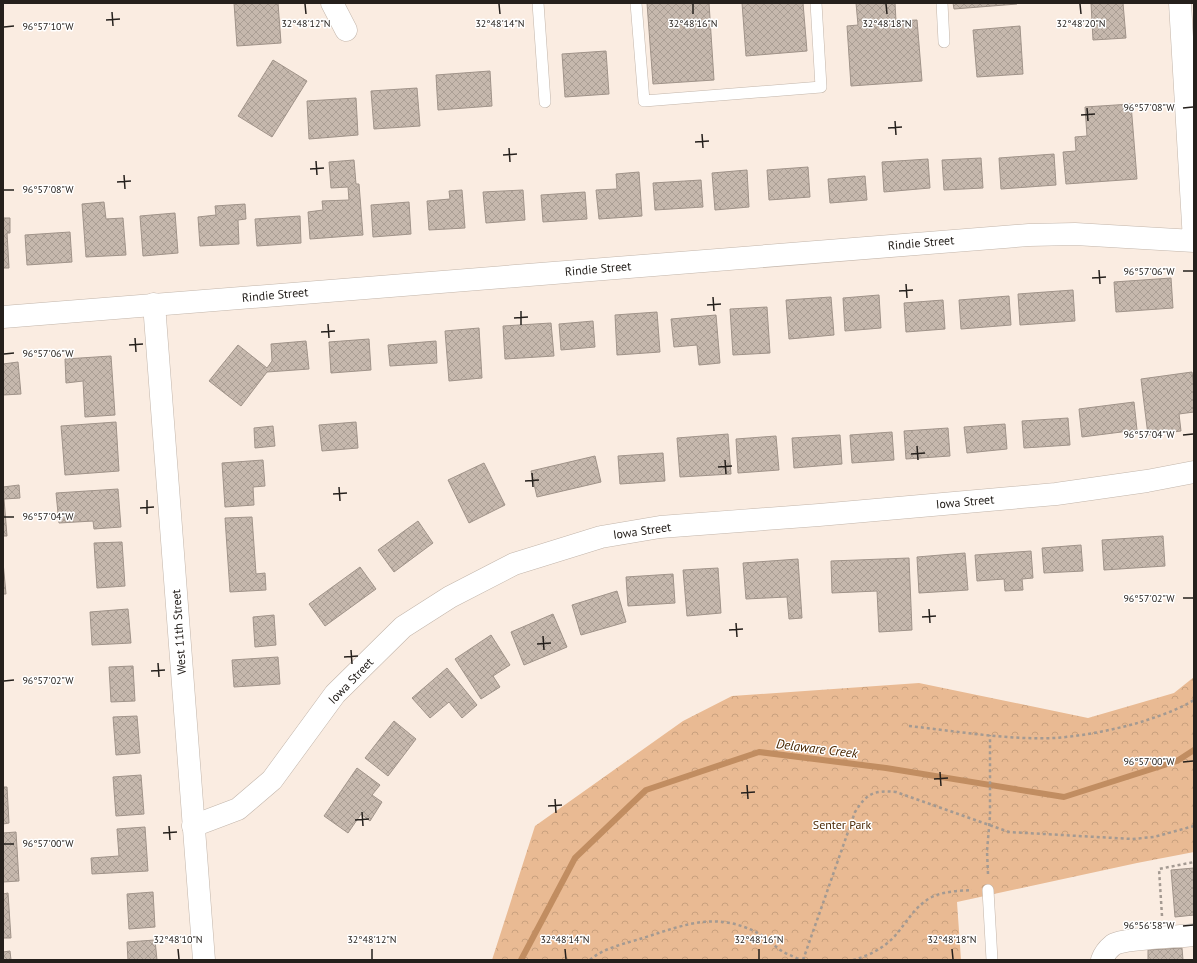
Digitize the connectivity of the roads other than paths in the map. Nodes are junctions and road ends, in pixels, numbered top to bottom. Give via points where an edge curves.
1 (332, 3) edge
2 (538, 3) edge
3 (636, 3) edge
4 (816, 3) edge
5 (942, 3) edge
6 (1180, 3) edge
7 (346, 30) dead end
8 (944, 42) dead end
9 (545, 102) dead end
10 (1194, 241) edge
11 (154, 304) junction
12 (3, 317) edge
13 (1194, 472) edge
14 (193, 826) junction
15 (988, 890) road end
16 (1194, 935) edge
17 (204, 960) edge
18 (992, 960) edge
19 (1102, 960) edge

1 - 7 street
2 - 9 lane
3 - 4 lane via 644,101 821,87
5 - 8 lane
6 - 10 street
10 - 11 street, Rindie Street via 1075,234 1029,235
11 - 12 street, Rindie Street
11 - 14 street, West 11th Street
13 - 14 street, Iowa Street via 1056,494 660,527 601,537 514,564 450,597 403,627 336,694 272,780 238,809
14 - 17 street, West 11th Street
15 - 18 lane
16 - 19 street via 1128,941 1114,945 1103,955

